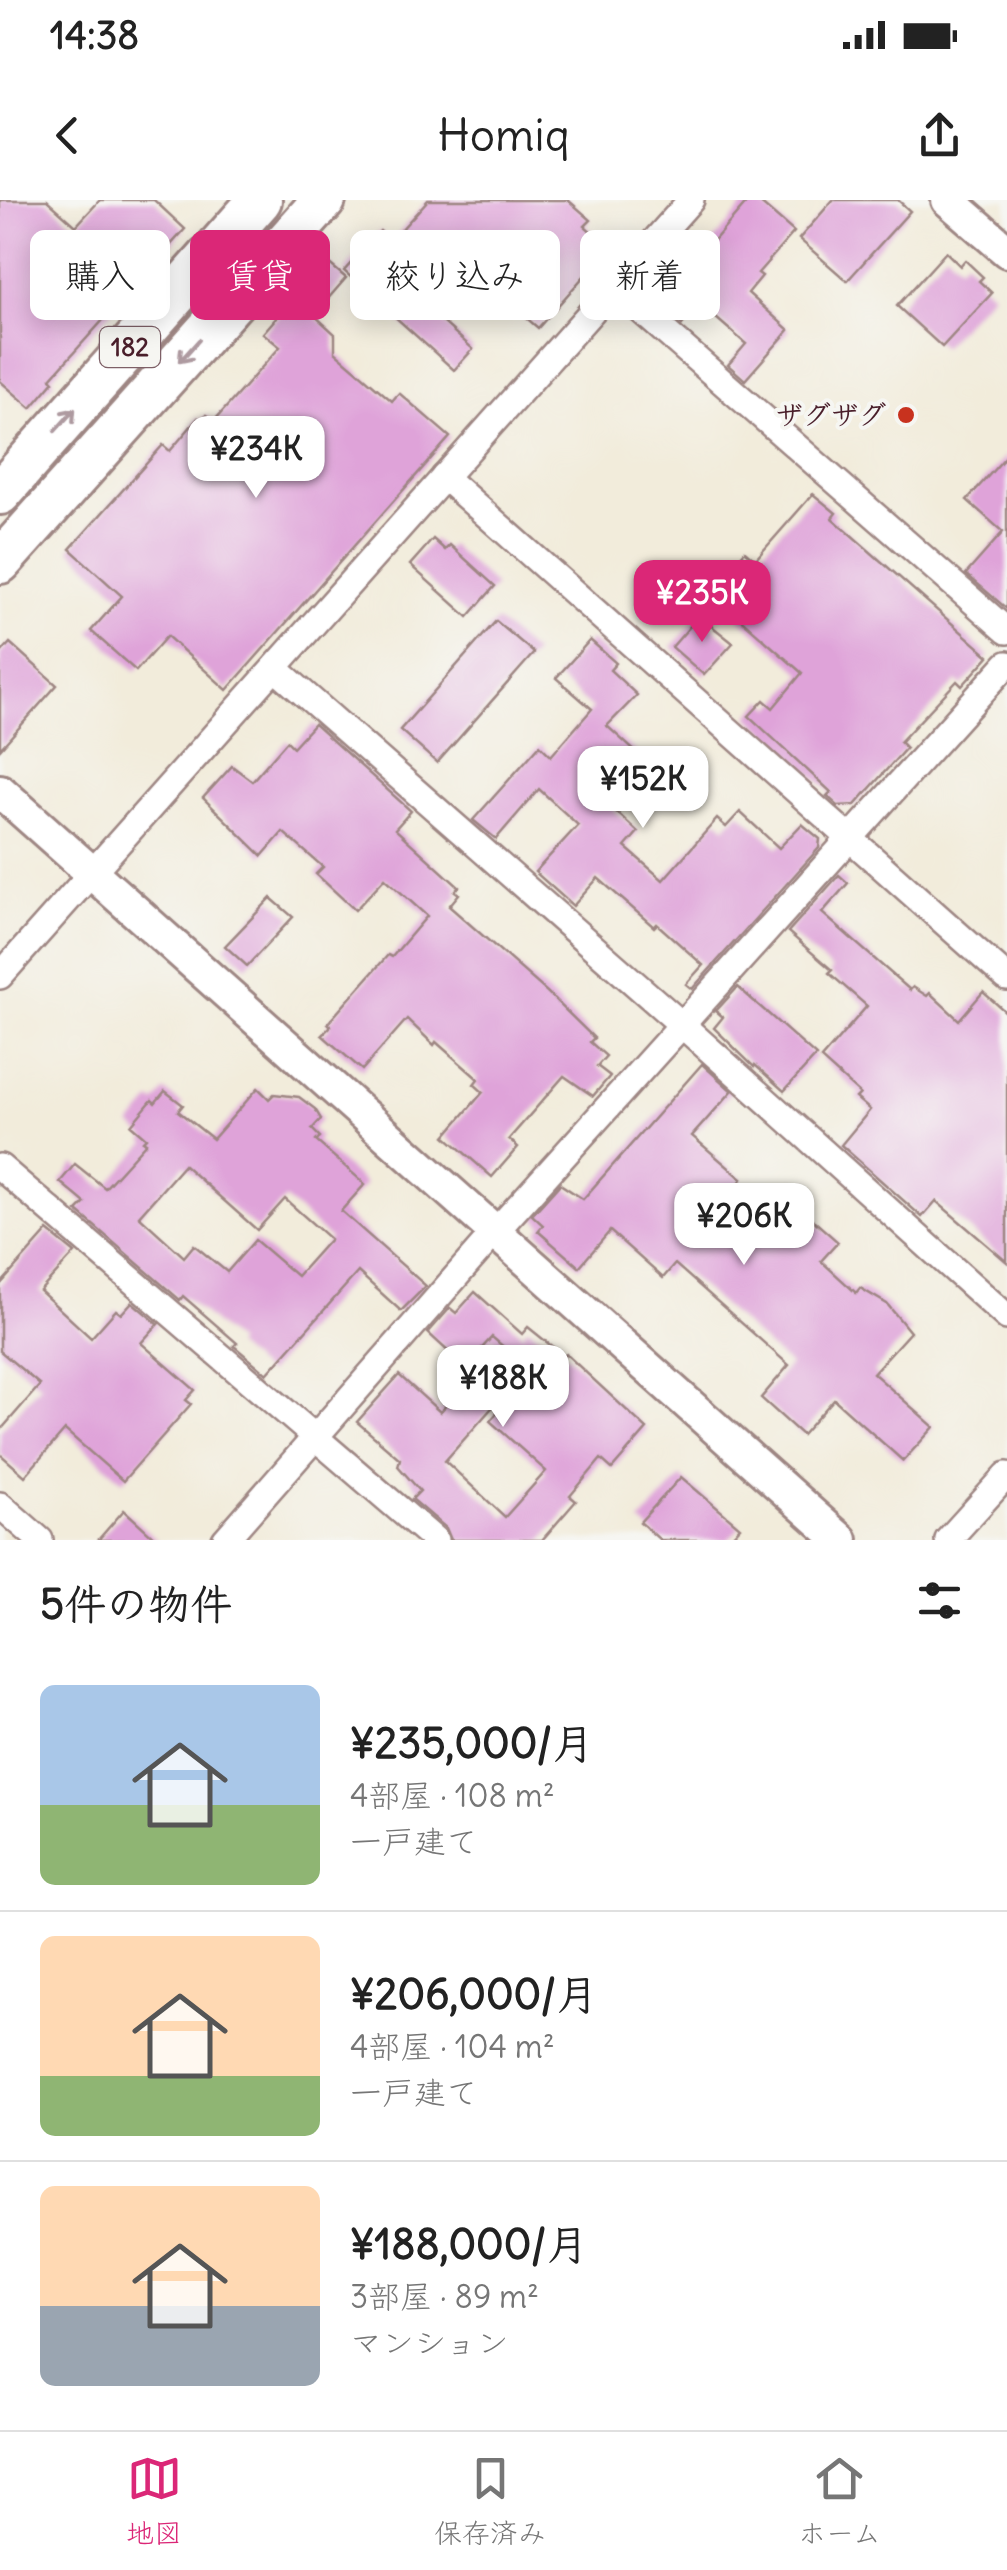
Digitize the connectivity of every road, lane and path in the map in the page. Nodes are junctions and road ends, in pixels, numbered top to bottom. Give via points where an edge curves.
1 (260, 200) edge
2 (324, 200) edge
3 (690, 200) edge
4 (948, 200) edge
5 (664, 230) edge
6 (1007, 252) edge
7 (584, 320) edge
8 (652, 320) edge
9 (444, 477) junction
10 (0, 494) edge
11 (0, 562) edge
12 (1007, 631) edge
13 (1007, 664) edge
14 (276, 669) junction
15 (0, 791) edge
16 (848, 838) junction
17 (91, 873) junction
18 (0, 976) edge
19 (1007, 978) edge
20 (681, 1024) junction
21 (0, 1167) edge
22 (496, 1231) junction
23 (1007, 1318) edge
24 (316, 1436) junction
25 (1007, 1475) edge
26 (0, 1505) edge
27 (40, 1540) edge
28 (224, 1540) edge
29 (435, 1540) edge
30 (841, 1540) edge
31 (948, 1540) edge

10 -> 1 highway, 182
2 -> 11 highway, 182
3 - 5 street
4 - 6 street
7 - 9 street
8 - 12 street
9 - 14 street
9 - 16 street
13 - 16 street
14 - 17 street
14 - 20 street
15 - 17 street
16 - 19 street
16 - 20 street
17 - 18 street
17 - 22 street
20 - 22 street
20 - 23 street
21 - 24 street
22 - 24 street
22 - 30 street
24 - 28 street
24 - 29 street
25 - 31 street
26 - 27 street

